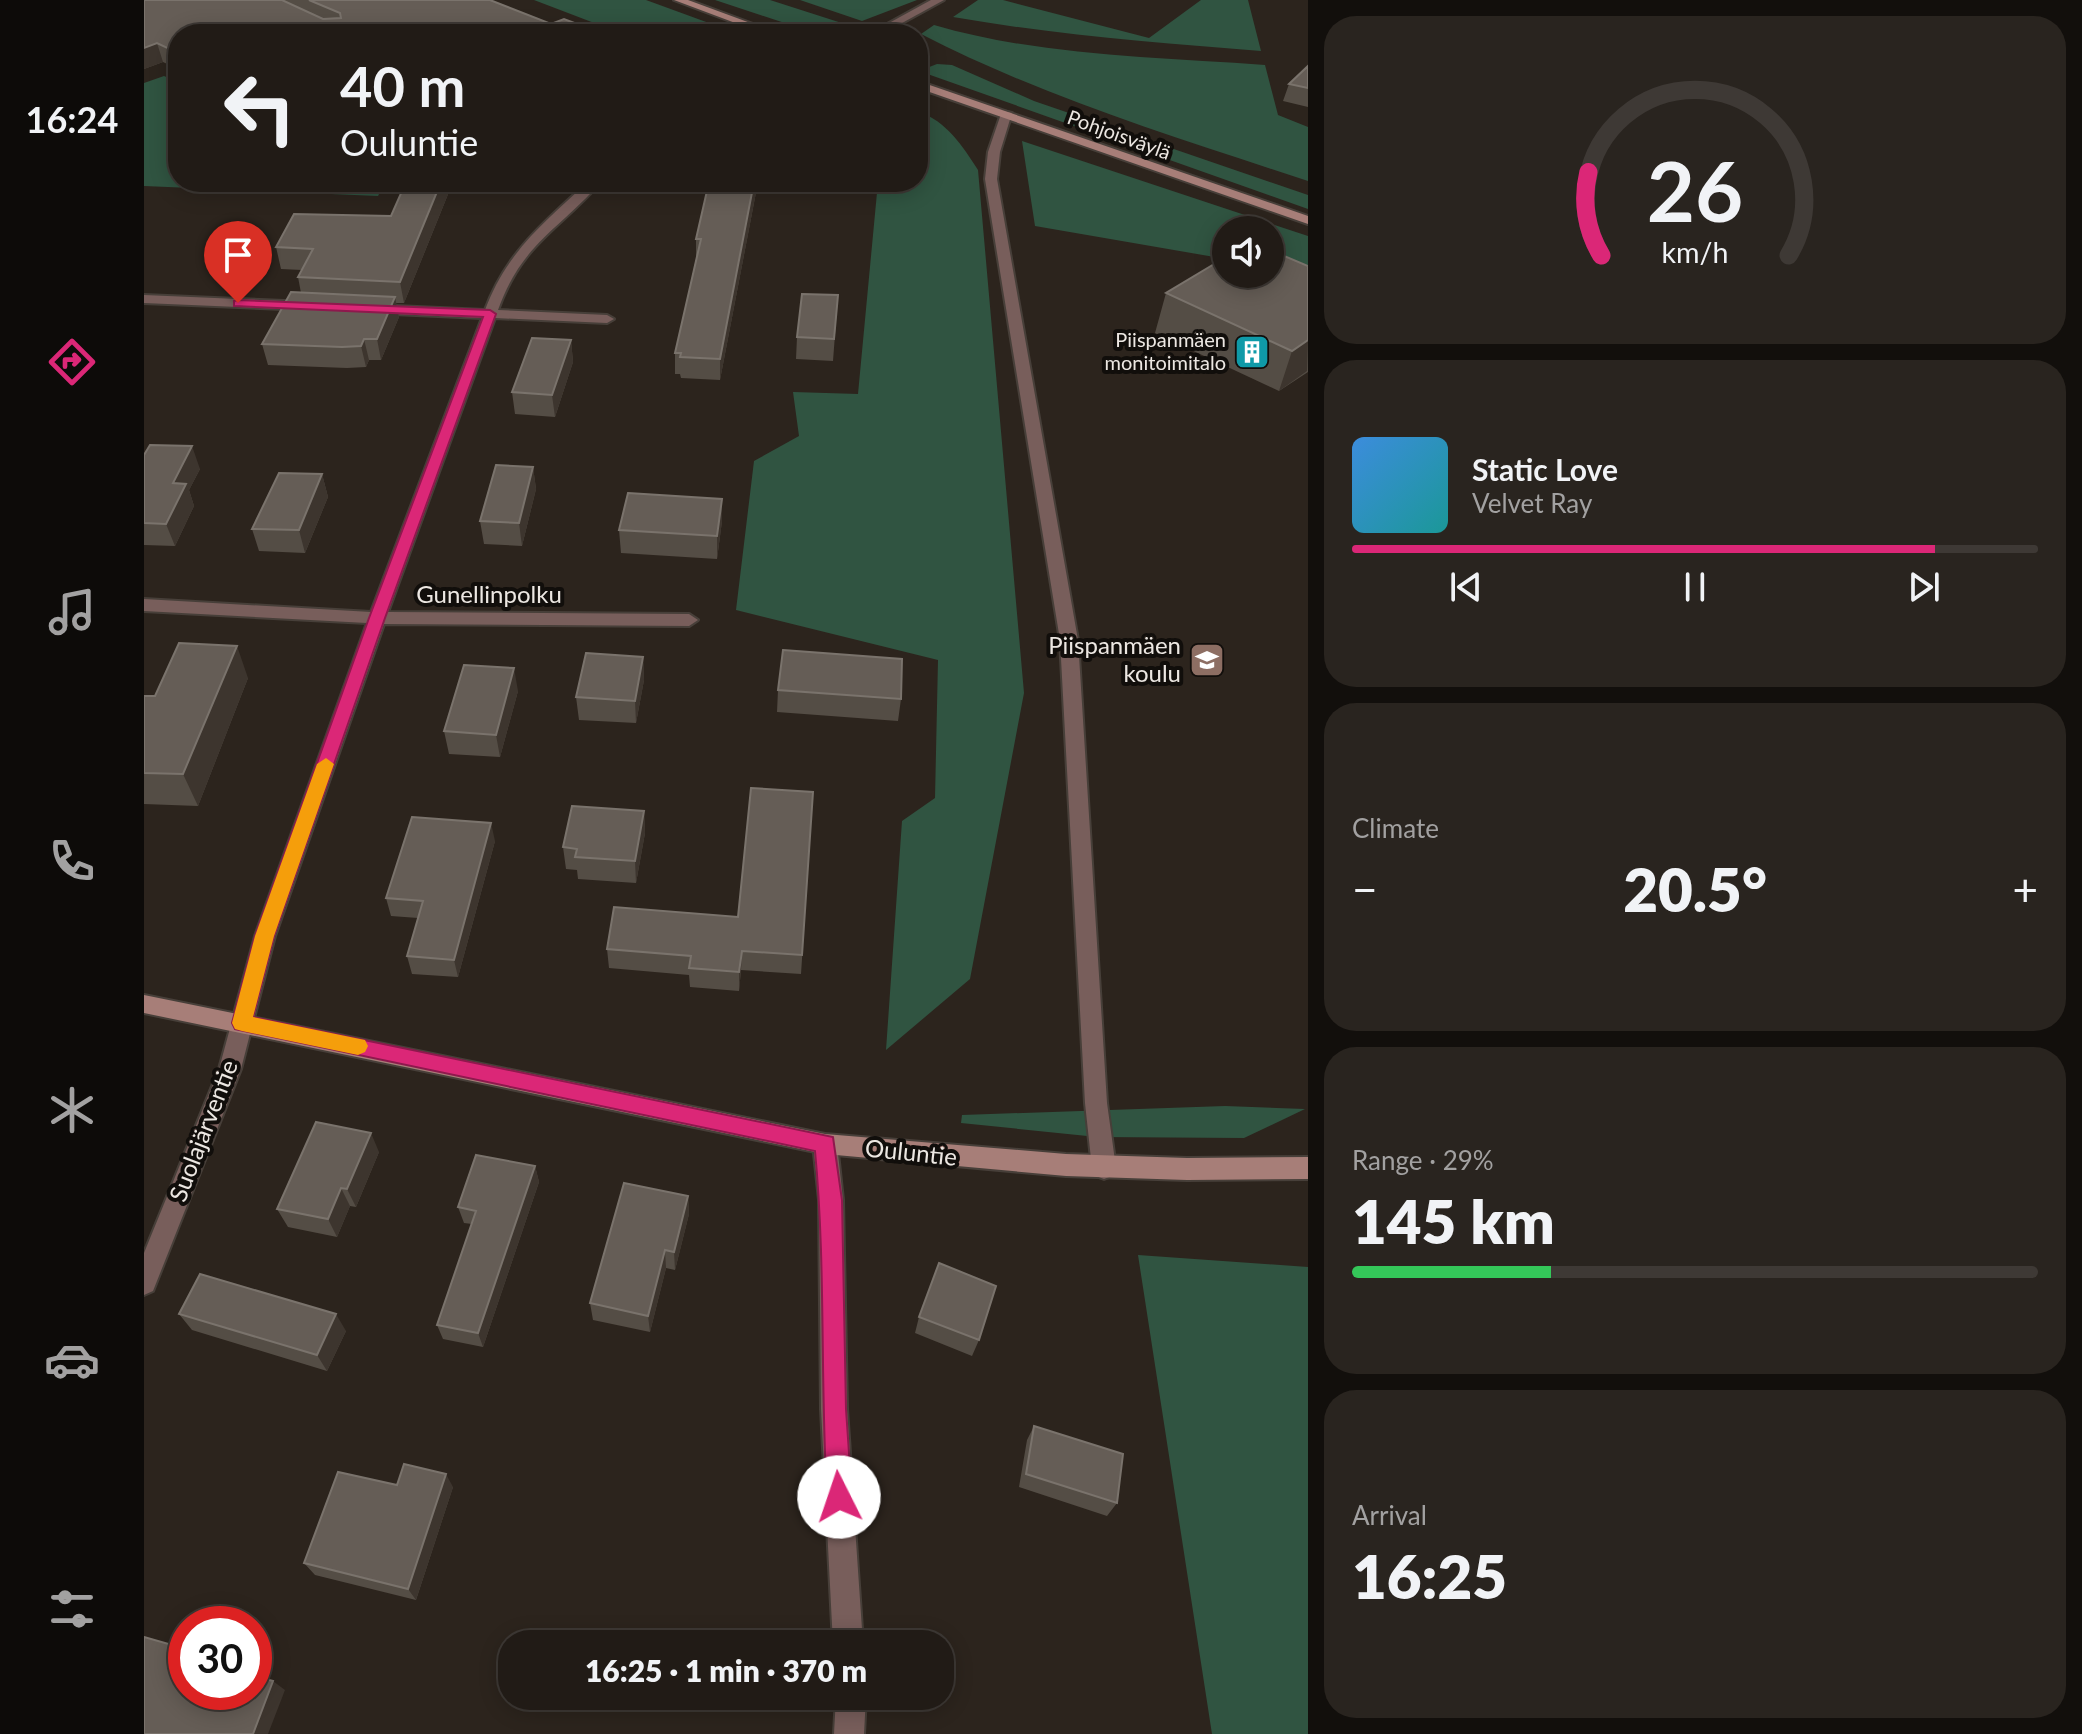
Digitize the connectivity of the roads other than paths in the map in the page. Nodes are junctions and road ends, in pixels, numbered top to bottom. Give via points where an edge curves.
1 (679, 0) edge
2 (939, 0) edge
3 (747, 24) edge
4 (893, 24) edge
5 (928, 87) edge
6 (1006, 113) junction
7 (584, 192) edge
8 (1308, 220) edge
9 (144, 299) edge
10 (317, 307) edge
11 (364, 309) edge
12 (490, 314) junction
13 (607, 319) dead end
14 (144, 605) edge
15 (377, 618) junction
16 (689, 620) dead end
17 (144, 1004) edge
18 (242, 1023) junction
19 (825, 1144) junction
20 (1104, 1168) junction
21 (1308, 1168) edge
22 (144, 1283) edge
23 (847, 1630) edge
24 (850, 1710) edge
25 (849, 1734) edge

1 - 3 main road
2 - 4 street
5 - 6 main road, Pohjoisväylä
6 - 8 main road, Pohjoisväylä
6 - 20 street via 991,179 1069,640
7 - 12 street, Suolajärventie via 530,242 502,281
9 - 10 street
11 - 12 street
12 - 13 street
12 - 15 street, Suolajärventie
14 - 15 street, Gunellinpolku
15 - 16 street, Gunellinpolku
15 - 18 street, Suolajärventie via 265,936
17 - 18 main road, Ouluntie
18 - 19 main road, Ouluntie
18 - 22 street, Suolajärventie via 230,1069
19 - 20 main road, Ouluntie
19 - 23 street
20 - 21 main road, Ouluntie
24 - 25 street

